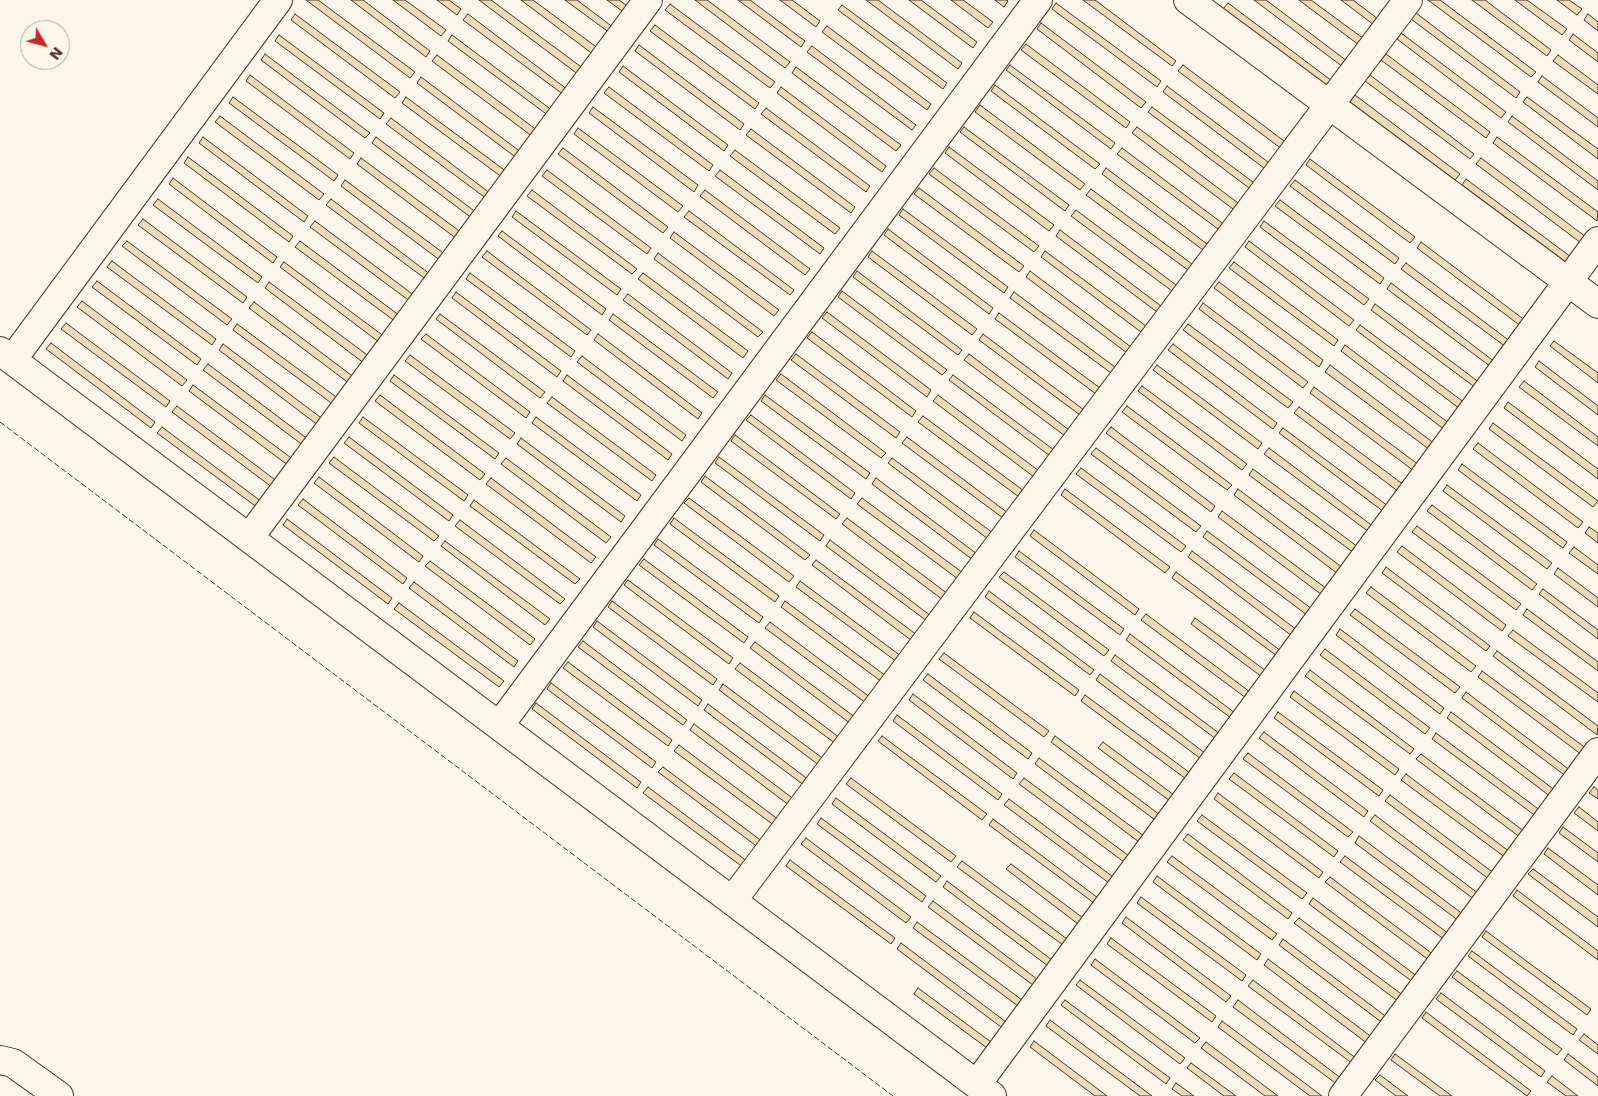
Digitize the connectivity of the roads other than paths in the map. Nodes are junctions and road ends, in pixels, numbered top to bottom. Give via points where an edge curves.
1 (278, 0) edge
2 (648, 0) edge
3 (1038, 0) edge
4 (1188, 0) edge
5 (1408, 0) edge
6 (1329, 105) junction
7 (1598, 241) edge
8 (1568, 282) junction
9 (1598, 304) edge
10 (6, 355) edge
11 (249, 538) junction
12 (499, 726) junction
13 (1598, 752) edge
14 (732, 901) junction
15 (0, 1060) edge
16 (984, 1090) edge
17 (59, 1096) edge
18 (1343, 1096) edge

1 - 10 lane
2 - 11 lane
3 - 12 lane
4 - 6 lane
5 - 6 lane
6 - 8 lane
6 - 14 lane
7 - 8 lane
8 - 9 lane
8 - 16 lane
10 - 11 lane
11 - 12 lane
12 - 14 lane
13 - 18 lane
14 - 16 lane
15 - 17 lane via 13,1063

